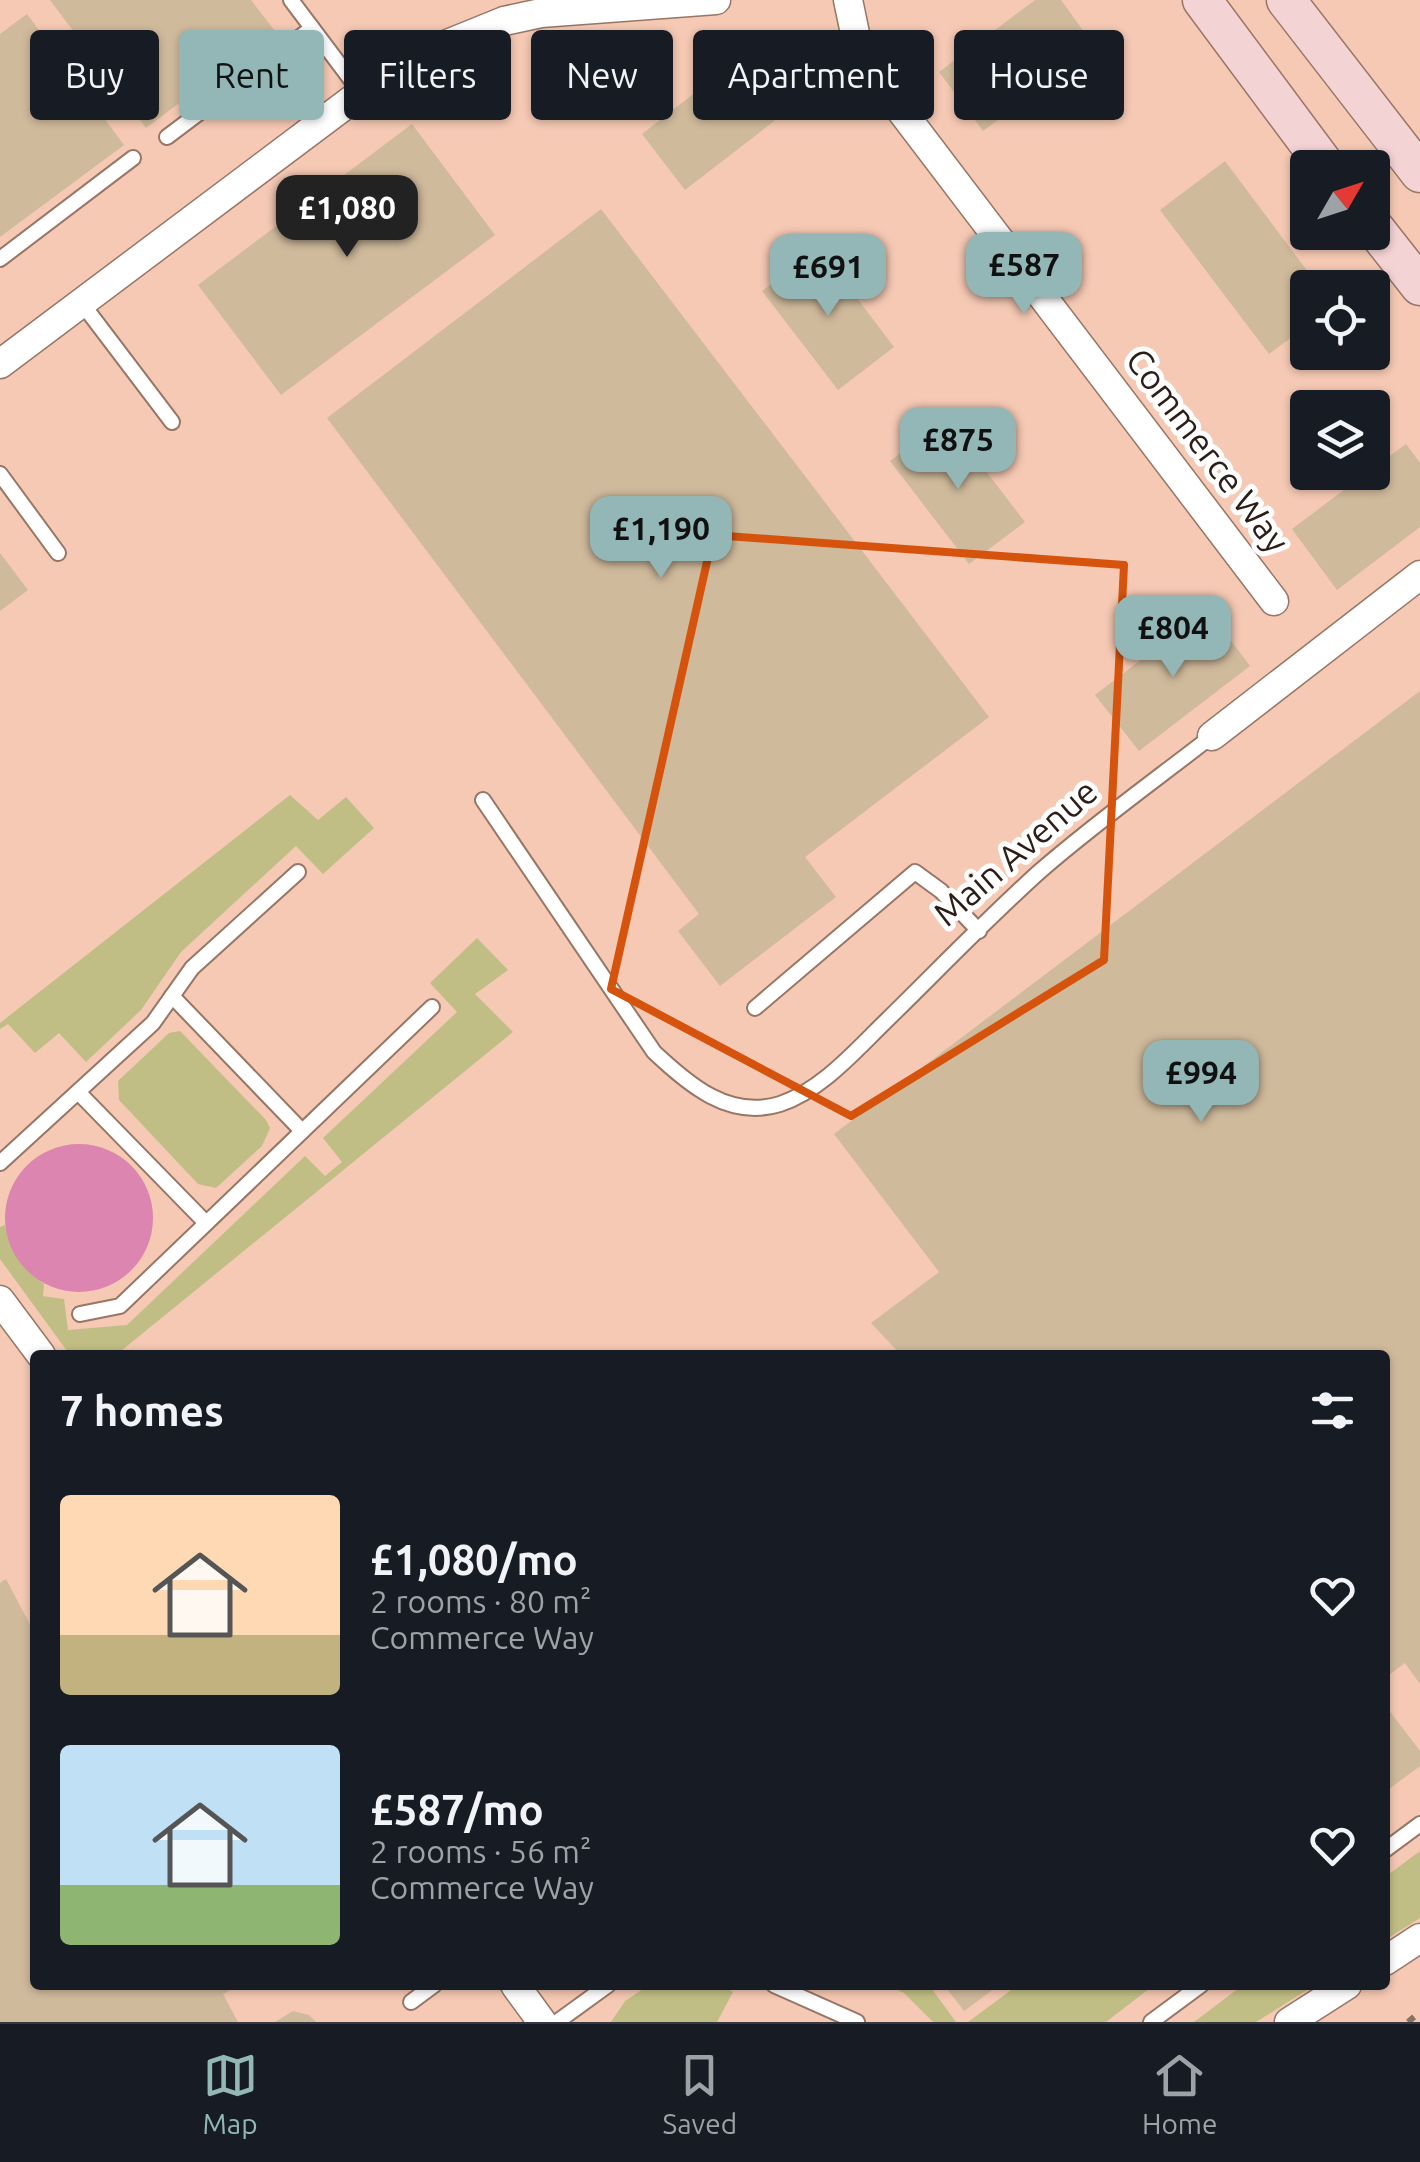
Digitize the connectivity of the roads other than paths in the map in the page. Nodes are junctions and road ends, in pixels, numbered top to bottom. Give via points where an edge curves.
1 (291, 0) edge
2 (716, 0) edge
3 (848, 0) edge
4 (1202, 0) edge
5 (1286, 0) edge
6 (582, 4) edge
7 (312, 28) junction
8 (480, 30) edge
9 (344, 70) edge
10 (344, 106) edge
11 (168, 137) dead end
12 (1314, 150) edge
13 (133, 158) dead end
14 (1420, 173) edge
15 (1390, 248) edge
16 (0, 259) edge
17 (1420, 286) edge
18 (82, 302) junction
19 (0, 364) edge
20 (172, 422) dead end
21 (0, 474) edge
22 (58, 553) dead end
23 (1420, 575) edge
24 (1274, 601) dead end
25 (1212, 736) joint
26 (483, 800) dead end
27 (298, 872) dead end
28 (979, 931) junction
29 (172, 996) junction
30 (432, 1007) dead end
31 (755, 1008) dead end
32 (78, 1092) junction
33 (302, 1131) junction
34 (0, 1163) edge
35 (206, 1223) junction
36 (0, 1300) edge
37 (80, 1314) dead end
38 (37, 1350) edge
39 (1420, 1824) edge
40 (1390, 1846) edge
41 (1420, 1938) edge
42 (1390, 1957) edge
43 (427, 1990) edge
44 (519, 1990) edge
45 (601, 1990) edge
46 (785, 1990) edge
47 (1194, 1990) edge
48 (1339, 1990) edge
49 (411, 2002) dead end
50 (542, 2022) edge
51 (557, 2022) edge
52 (857, 2022) edge
53 (1151, 2022) edge
54 (1289, 2022) edge

1 - 7 lane
2 - 6 street
3 - 24 street, Commerce Way via 857,42 874,75
4 - 12 street
5 - 14 street
6 - 8 street
7 - 9 lane
7 - 11 lane
10 - 18 street
13 - 16 lane
15 - 17 street
18 - 19 street
18 - 20 lane
21 - 22 lane
23 - 25 street, Main Avenue
25 - 28 lane, Main Avenue via 1040,871
26 - 28 lane, Main Avenue via 654,1052 691,1087 717,1100 748,1107 803,1092
27 - 29 lane via 192,968
28 - 31 lane via 915,872
29 - 32 lane via 153,1023
29 - 33 lane
30 - 33 lane
32 - 34 lane
32 - 35 lane
33 - 35 lane
35 - 37 lane via 120,1306
36 - 38 street
39 - 40 lane
41 - 42 street
43 - 49 lane
44 - 50 street
45 - 51 lane
46 - 52 lane
47 - 53 lane
48 - 54 street

